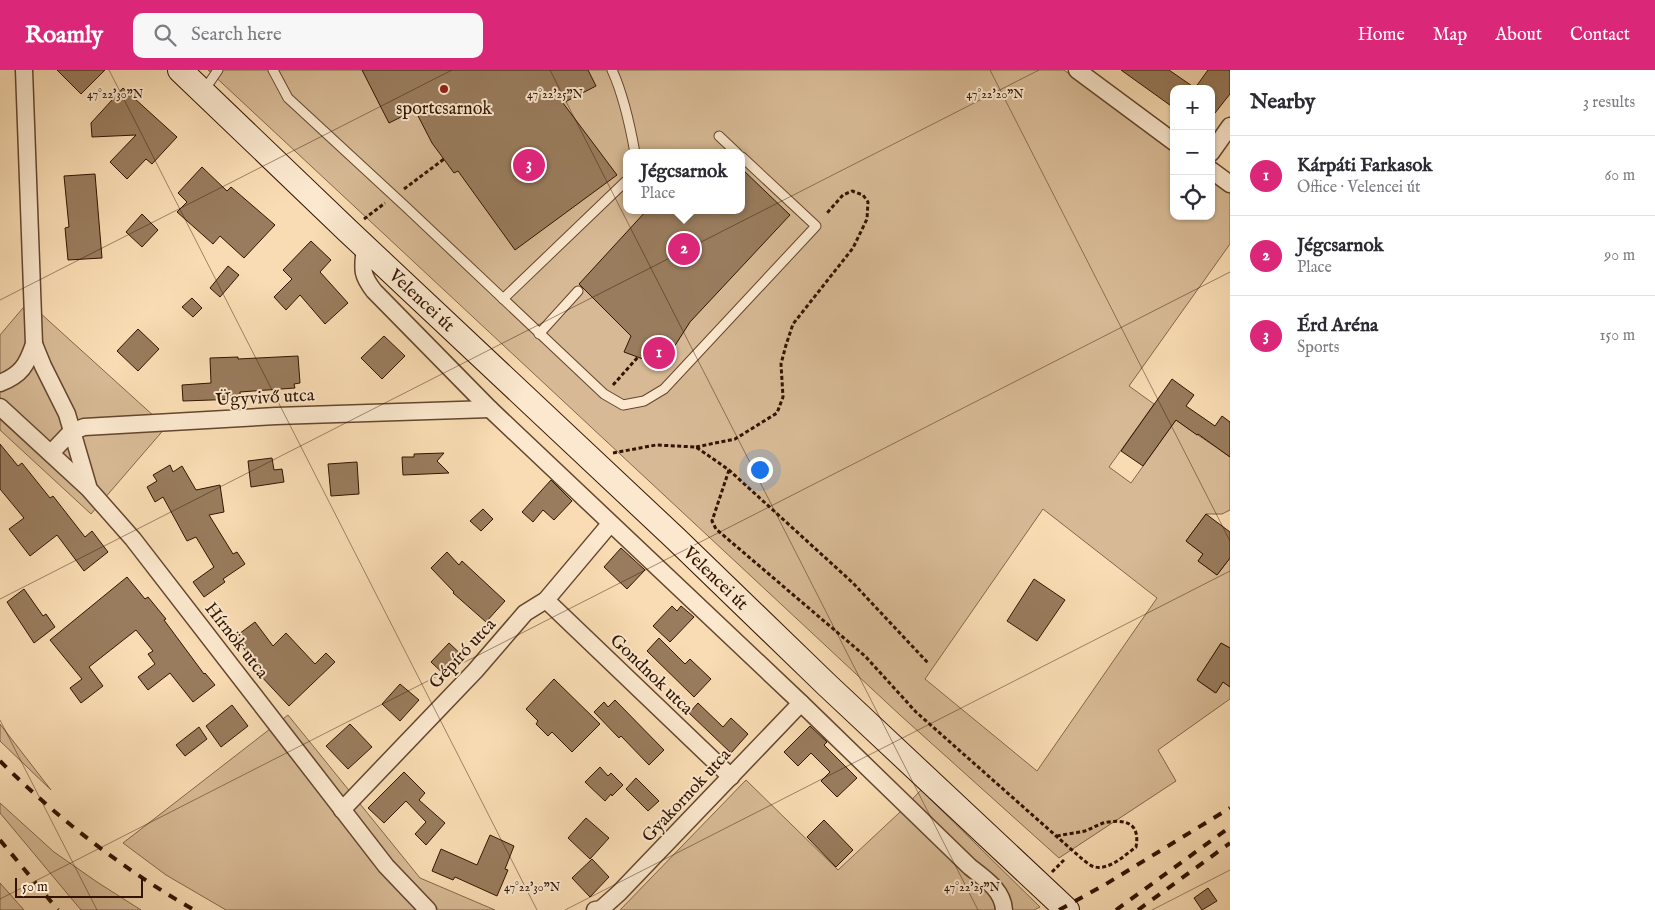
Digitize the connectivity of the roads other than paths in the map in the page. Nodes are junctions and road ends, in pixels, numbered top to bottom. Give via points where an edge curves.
1 (24, 70) edge
2 (180, 70) edge
3 (218, 70) edge
4 (273, 70) edge
5 (612, 70) edge
6 (1076, 70) edge
7 (1095, 75) edge
8 (203, 92) junction
9 (1230, 126) edge
10 (719, 136) dead end
11 (1170, 139) edge
12 (1215, 147) edge
13 (634, 149) edge
14 (733, 149) edge
15 (745, 160) edge
16 (1215, 173) edge
17 (623, 184) edge
18 (1230, 184) edge
19 (365, 246) junction
20 (578, 291) dead end
21 (503, 300) junction
22 (539, 334) junction
23 (34, 344) junction
24 (0, 383) edge
25 (0, 407) edge
26 (490, 409) junction
27 (71, 432) junction
28 (51, 453) junction
29 (88, 488) junction
30 (610, 524) junction
31 (546, 600) junction
32 (801, 702) junction
33 (731, 777) junction
34 (342, 810) junction
35 (428, 910) edge
36 (595, 910) edge
37 (1004, 910) edge
38 (1067, 910) edge

1 - 23 street
2 - 8 main road, Velencei út
3 - 8 lane
4 - 21 lane via 288,98
5 - 13 lane via 619,84
6 - 7 street
7 - 11 street
8 - 19 main road, Velencei út
9 - 12 street
10 - 14 lane
15 - 22 lane via 816,226 664,389 644,401 623,405 604,394
16 - 18 street
17 - 21 lane
19 - 26 street, Velencei út via 363,271 369,286
19 - 38 main road, Velencei út
20 - 22 lane
21 - 22 lane
23 - 24 street via 27,363 18,373
23 - 27 street via 67,414
25 - 28 street, Hírnök utca
26 - 27 street, Ügyvivő utca via 276,416 84,427
26 - 30 street, Velencei út
27 - 28 street
27 - 29 street
28 - 29 street, Hírnök utca
29 - 34 street, Hírnök utca via 133,539
30 - 31 street, Gépíró utca
30 - 32 street, Velencei út
31 - 33 street, Gondnok utca
31 - 34 street, Gépíró utca via 526,613
32 - 33 street, Gyakornok utca
32 - 37 street, Velencei út via 999,892
33 - 36 street, Gyakornok utca via 620,893 601,909
34 - 35 street, Hírnök utca via 386,866

